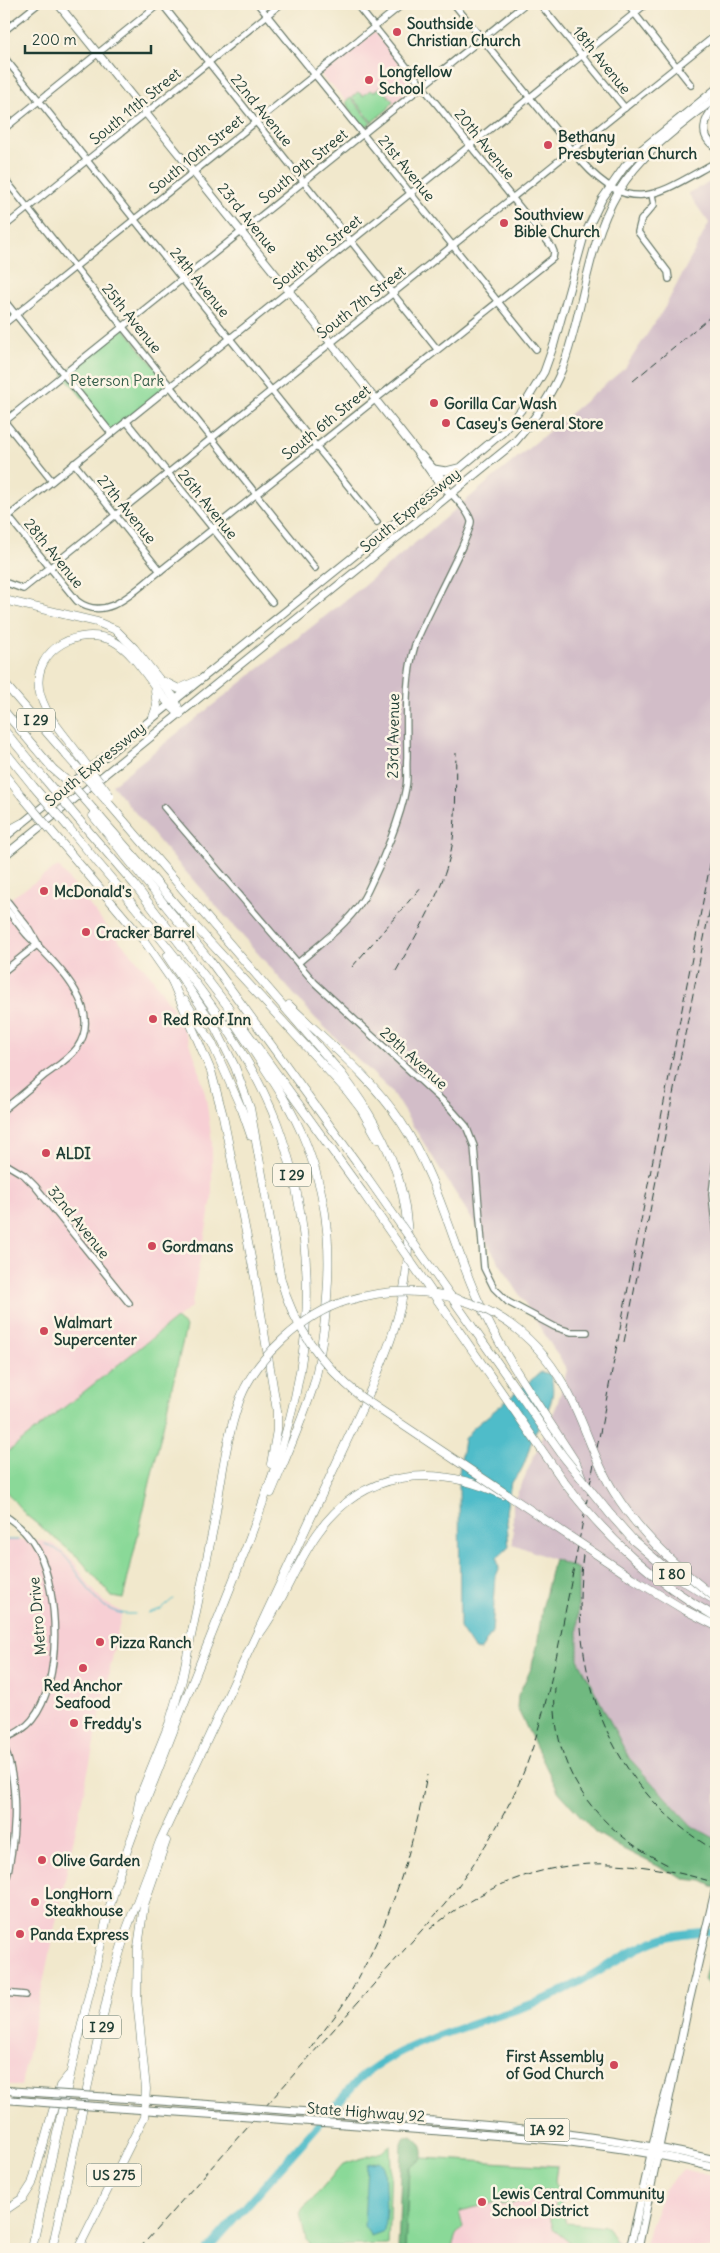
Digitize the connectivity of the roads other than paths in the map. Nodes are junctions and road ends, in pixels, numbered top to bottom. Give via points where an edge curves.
1 (38, 4) edge
2 (58, 4) edge
3 (161, 4) edge
4 (258, 4) edge
5 (281, 4) edge
6 (356, 4) edge
7 (403, 4) edge
8 (454, 4) edge
9 (525, 4) edge
10 (540, 4) edge
11 (627, 4) edge
12 (646, 4) edge
13 (635, 13) junction
14 (267, 15) junction
15 (375, 27) junction
16 (4, 31) edge
17 (716, 35) edge
18 (482, 38) junction
19 (98, 53) junction
20 (582, 55) junction
21 (4, 57) edge
22 (208, 62) junction
23 (677, 66) junction
24 (315, 74) junction
25 (691, 84) dead end
26 (423, 86) junction
27 (716, 89) edge
28 (530, 98) junction
29 (716, 98) edge
30 (39, 101) junction
31 (716, 106) edge
32 (625, 108) junction
33 (146, 113) junction
34 (256, 122) junction
35 (4, 129) edge
36 (363, 134) junction
37 (470, 145) junction
38 (716, 147) edge
39 (572, 150) junction
40 (87, 160) junction
41 (716, 162) edge
42 (194, 172) junction
43 (4, 178) edge
44 (304, 181) junction
45 (610, 186) junction
46 (619, 191) junction
47 (411, 193) junction
48 (652, 195) junction
49 (512, 198) junction
50 (28, 208) junction
51 (134, 220) junction
52 (4, 227) edge
53 (241, 231) junction
54 (351, 241) junction
55 (453, 245) junction
56 (554, 254) joint
57 (75, 267) junction
58 (182, 279) junction
59 (670, 279) dead end
60 (289, 291) junction
61 (393, 293) junction
62 (4, 300) edge
63 (498, 302) junction
64 (16, 315) junction
65 (4, 324) edge
66 (123, 326) junction
67 (230, 338) junction
68 (330, 342) junction
69 (437, 349) junction
70 (536, 349) dead end
71 (63, 374) junction
72 (170, 386) junction
73 (271, 390) junction
74 (375, 399) junction
75 (4, 422) edge
76 (126, 422) junction
77 (111, 433) junction
78 (211, 437) junction
79 (316, 446) junction
80 (74, 463) junction
81 (467, 464) junction
82 (430, 468) junction
83 (167, 473) junction
84 (52, 481) junction
85 (442, 483) junction
86 (256, 494) junction
87 (452, 494) junction
88 (423, 499) junction
89 (115, 514) junction
90 (6, 518) edge
91 (377, 522) dead end
92 (212, 529) junction
93 (50, 567) junction
94 (315, 568) dead end
95 (160, 571) junction
96 (4, 582) edge
97 (4, 600) edge
98 (272, 602) dead end
99 (110, 608) joint
100 (150, 674) junction
101 (199, 680) junction
102 (4, 683) edge
103 (175, 699) junction
104 (168, 705) junction
105 (4, 711) edge
106 (180, 714) junction
107 (153, 718) junction
108 (4, 730) edge
109 (4, 750) edge
110 (4, 774) edge
111 (107, 798) junction
112 (164, 807) dead end
113 (91, 810) junction
114 (22, 823) junction
115 (4, 834) edge
116 (4, 838) edge
117 (4, 856) edge
118 (116, 885) junction
119 (4, 897) edge
120 (4, 907) edge
121 (38, 944) junction
122 (244, 960) junction
123 (298, 964) junction
124 (4, 971) edge
125 (172, 981) junction
126 (227, 1005) junction
127 (4, 1109) edge
128 (259, 1161) junction
129 (716, 1161) edge
130 (4, 1163) edge
131 (397, 1174) junction
132 (716, 1235) edge
133 (129, 1303) dead end
134 (587, 1332) dead end
135 (585, 1484) junction
136 (516, 1501) junction
137 (260, 1510) junction
138 (4, 1515) edge
139 (250, 1538) junction
140 (716, 1600) edge
141 (716, 1617) edge
142 (716, 1626) edge
143 (250, 1647) junction
144 (4, 1739) edge
145 (4, 1746) edge
146 (174, 1812) junction
147 (135, 1827) junction
148 (716, 1887) edge
149 (4, 1890) edge
150 (4, 1993) edge
151 (25, 1995) dead end
152 (69, 2074) junction
153 (4, 2090) edge
154 (7, 2100) edge
155 (145, 2100) junction
156 (144, 2109) junction
157 (657, 2146) junction
158 (655, 2155) junction
159 (716, 2160) edge
160 (716, 2168) edge
161 (4, 2211) edge
162 (32, 2249) edge
163 (52, 2249) edge
164 (78, 2249) edge
165 (630, 2249) edge
166 (638, 2249) edge

1 - 16 street
2 - 19 main road, 23rd Avenue
3 - 19 street
3 - 22 street, 22nd Avenue
4 - 14 street, 21st Avenue
5 - 14 street, South 11th Street
6 - 15 street, 20th Avenue
7 - 15 street, South 10th Street
8 - 18 street
9 - 18 street, South 9th Street
10 - 20 street, 18th Avenue
11 - 13 street
12 - 13 street, South 8th Street
13 - 20 street, South 8th Street
13 - 23 street
14 - 22 street, South 11th Street
14 - 24 street, 21st Avenue
15 - 24 street, South 10th Street
15 - 26 street, 20th Avenue
17 - 23 street, South 7th Street
18 - 26 street, South 9th Street
18 - 28 street
19 - 30 street
19 - 33 main road, 23rd Avenue
20 - 28 street, South 8th Street
20 - 32 street, 18th Avenue
21 - 30 street, 24th Avenue
22 - 33 street, South 11th Street
22 - 34 street, 22nd Avenue
23 - 25 street
23 - 32 street, South 7th Street
24 - 34 street, South 10th Street
24 - 36 street, 21st Avenue
26 - 36 street, South 9th Street
26 - 37 street, 20th Avenue
27 - 45 main road, South Expressway via 646,144
28 - 37 street, South 8th Street
28 - 39 street
29 - 46 main road, South Expressway via 656,146
30 - 35 street
30 - 40 street, 24th Avenue
31 - 38 main road via 708,115 704,128 709,142
32 - 39 street, South 7th Street
33 - 40 street, South 11th Street
33 - 42 main road, 23rd Avenue
34 - 42 street, South 10th Street
34 - 44 street, 22nd Avenue
36 - 44 street, South 9th Street
36 - 47 street, 21st Avenue
37 - 47 street, South 8th Street
37 - 49 street, 20th Avenue
39 - 45 street via 588,169
39 - 49 street, South 7th Street
40 - 50 street, South 11th Street
40 - 51 street, 24th Avenue
41 - 48 street
42 - 51 street, South 10th Street
42 - 53 main road, 23rd Avenue
43 - 50 street, 25th Avenue
44 - 53 street, South 9th Street
44 - 54 street, 22nd Avenue
45 - 46 street
45 - 81 main road, South Expressway via 584,236 554,344 538,383 512,422
46 - 48 street via 635,196
46 - 87 main road, South Expressway via 601,228 566,355 549,395 514,442
47 - 54 street, South 8th Street
47 - 55 street, 21st Avenue
48 - 59 street via 653,207 640,220 638,232
49 - 55 street, South 7th Street
49 - 56 street, 20th Avenue via 552,247
50 - 52 street, South 11th Street
50 - 57 street, 25th Avenue
51 - 57 street, South 10th Street
51 - 58 street, 24th Avenue
53 - 58 street, South 9th Street
53 - 60 main road, 23rd Avenue
54 - 60 street, South 8th Street
54 - 61 street, 22nd Avenue
55 - 61 street, South 7th Street
55 - 63 street, 21st Avenue
56 - 63 street, South 6th Street
57 - 64 street, South 10th Street
57 - 66 street, 25th Avenue
58 - 66 street, South 9th Street
58 - 67 street, 24th Avenue
60 - 67 street, South 8th Street
60 - 68 main road, 23rd Avenue
61 - 68 street, South 7th Street
61 - 69 street, 22nd Avenue
62 - 64 street
63 - 69 street, South 6th Street
63 - 70 street, 21st Avenue
64 - 65 street, South 10th Street
64 - 71 street
66 - 71 street, South 9th Street
66 - 72 street, 25th Avenue
67 - 72 street, South 8th Street
67 - 73 street, 24th Avenue
68 - 73 street, South 7th Street
68 - 74 main road, 23rd Avenue
69 - 74 street, South 6th Street
71 - 75 street, South 9th Street
71 - 77 street
72 - 76 street, South 8th Street
72 - 78 street, 25th Avenue
73 - 78 street, South 7th Street
73 - 79 street, 24th Avenue
74 - 79 street, South 6th Street
74 - 82 main road, 23rd Avenue
75 - 84 street
76 - 77 street, South 8th Street
76 - 83 street, 26th Avenue
77 - 80 street, South 8th Street
78 - 83 street, South 7th Street
78 - 86 street, 25th Avenue
79 - 86 street, South 6th Street
79 - 91 street, 24th Avenue
80 - 84 street, South 8th Street
80 - 89 street, 27th Avenue
81 - 82 main road via 449,471
81 - 85 main road, South Expressway
82 - 85 main road, 23rd Avenue
82 - 88 main road via 432,483
83 - 89 street, South 7th Street
83 - 92 street, 26th Avenue
84 - 90 street, South 8th Street
85 - 87 main road, 23rd Avenue
85 - 88 main road, South Expressway
86 - 92 street, South 6th Street
86 - 94 street, 25th Avenue
87 - 106 main road, South Expressway
87 - 123 street, 23rd Avenue via 471,523 468,536 416,642 408,670 406,787 389,843 357,907
88 - 101 main road, South Expressway
89 - 93 street, South 7th Street
89 - 95 street, 27th Avenue
90 - 93 street, 28th Avenue
92 - 95 street, South 6th Street
92 - 98 street, 26th Avenue
93 - 96 street, South 7th Street via 23,589
93 - 99 street, 28th Avenue via 83,606 98,610
95 - 99 street, South 6th Street
97 - 100 highway via 108,626 123,636
100 - 101 highway via 174,688 186,687
100 - 103 highway
100 - 104 highway
100 - 107 highway via 158,699
100 - 111 highway, bridge via 121,646 89,635 70,639 44,661 39,688 43,705
101 - 103 main road, South Expressway
102 - 111 highway, I 29, bridge
103 - 104 main road, South Expressway
103 - 106 highway
104 - 106 highway
104 - 107 main road, South Expressway
105 - 113 highway, bridge
106 - 117 main road, South Expressway
107 - 114 main road, South Expressway
108 - 126 highway, bridge via 134,884
109 - 118 highway, I 29, bridge
110 - 125 highway, bridge via 145,942
111 - 122 highway, I 29
112 - 123 street, 29th Avenue
113 - 131 highway via 348,1092 374,1130
113 - 135 highway, bridge via 211,962
114 - 115 highway
114 - 116 main road, South Expressway
118 - 128 highway via 215,1027 236,1067 250,1108
118 - 137 highway, I 29 via 226,1026 266,1098 292,1175 306,1269 304,1350 289,1426
119 - 121 street
120 - 121 street
121 - 124 street
121 - 127 street via 78,996 85,1014 85,1028 72,1053
122 - 131 highway, I 29 via 356,1093 379,1128
122 - 135 highway, bridge via 376,1090 400,1120 437,1190 495,1334 576,1463
123 - 134 street, 29th Avenue via 466,1126 474,1146 484,1268 494,1288 508,1302 555,1327
125 - 128 highway via 212,1043 242,1110
125 - 137 highway via 211,1071 232,1154 256,1283 277,1411 273,1458
126 - 139 highway via 232,1019 283,1100 306,1144 320,1182 327,1216 329,1254 327,1301 314,1382
126 - 141 highway, bridge via 588,1513 613,1541 666,1585
128 - 136 highway, bridge via 281,1280 304,1334 335,1375 382,1413
129 - 132 street via 712,1194
130 - 133 street, 32nd Avenue via 29,1180
131 - 143 highway, I 29 via 407,1232 407,1268 394,1328 371,1389
135 - 140 highway, I 80, bridge via 654,1559 675,1576
136 - 142 highway, bridge via 663,1598
136 - 143 highway, bridge via 480,1485 449,1477 409,1476 378,1484 349,1500 315,1535 267,1624
137 - 139 highway, I 29
138 - 144 street, Metro Drive via 28,1536 46,1570 51,1592 54,1653 48,1687 38,1711 24,1728
139 - 147 highway, I 29
140 - 147 highway, bridge via 652,1541 623,1505 607,1480 556,1371 534,1344 505,1320 476,1304 427,1292 394,1291 336,1305 303,1322 276,1347 241,1396 233,1420 182,1680 169,1724 140,1796
143 - 146 highway, I 29
145 - 149 street via 10,1769 13,1811 11,1852
146 - 155 highway via 144,1904 138,1947 137,1999
146 - 163 highway, I 29 via 142,1886 109,1989
147 - 152 highway, I 29 via 116,1882
148 - 157 main road via 678,2055 665,2093
150 - 151 street
152 - 161 highway via 60,2086 32,2184 23,2198
152 - 162 highway, I 29
153 - 155 main road, State Highway 92, bridge
154 - 156 main road, State Highway 92 / IA 92, bridge
155 - 156 highway, US 275
155 - 157 main road, State Highway 92 / IA 92, bridge via 554,2131
156 - 158 main road, State Highway 92 / IA 92, bridge via 525,2137
156 - 164 highway, US 275 via 144,2117
157 - 158 main road
157 - 159 main road, State Highway 92 / IA 92
158 - 160 main road, State Highway 92 / IA 92
158 - 165 main road
158 - 166 main road

